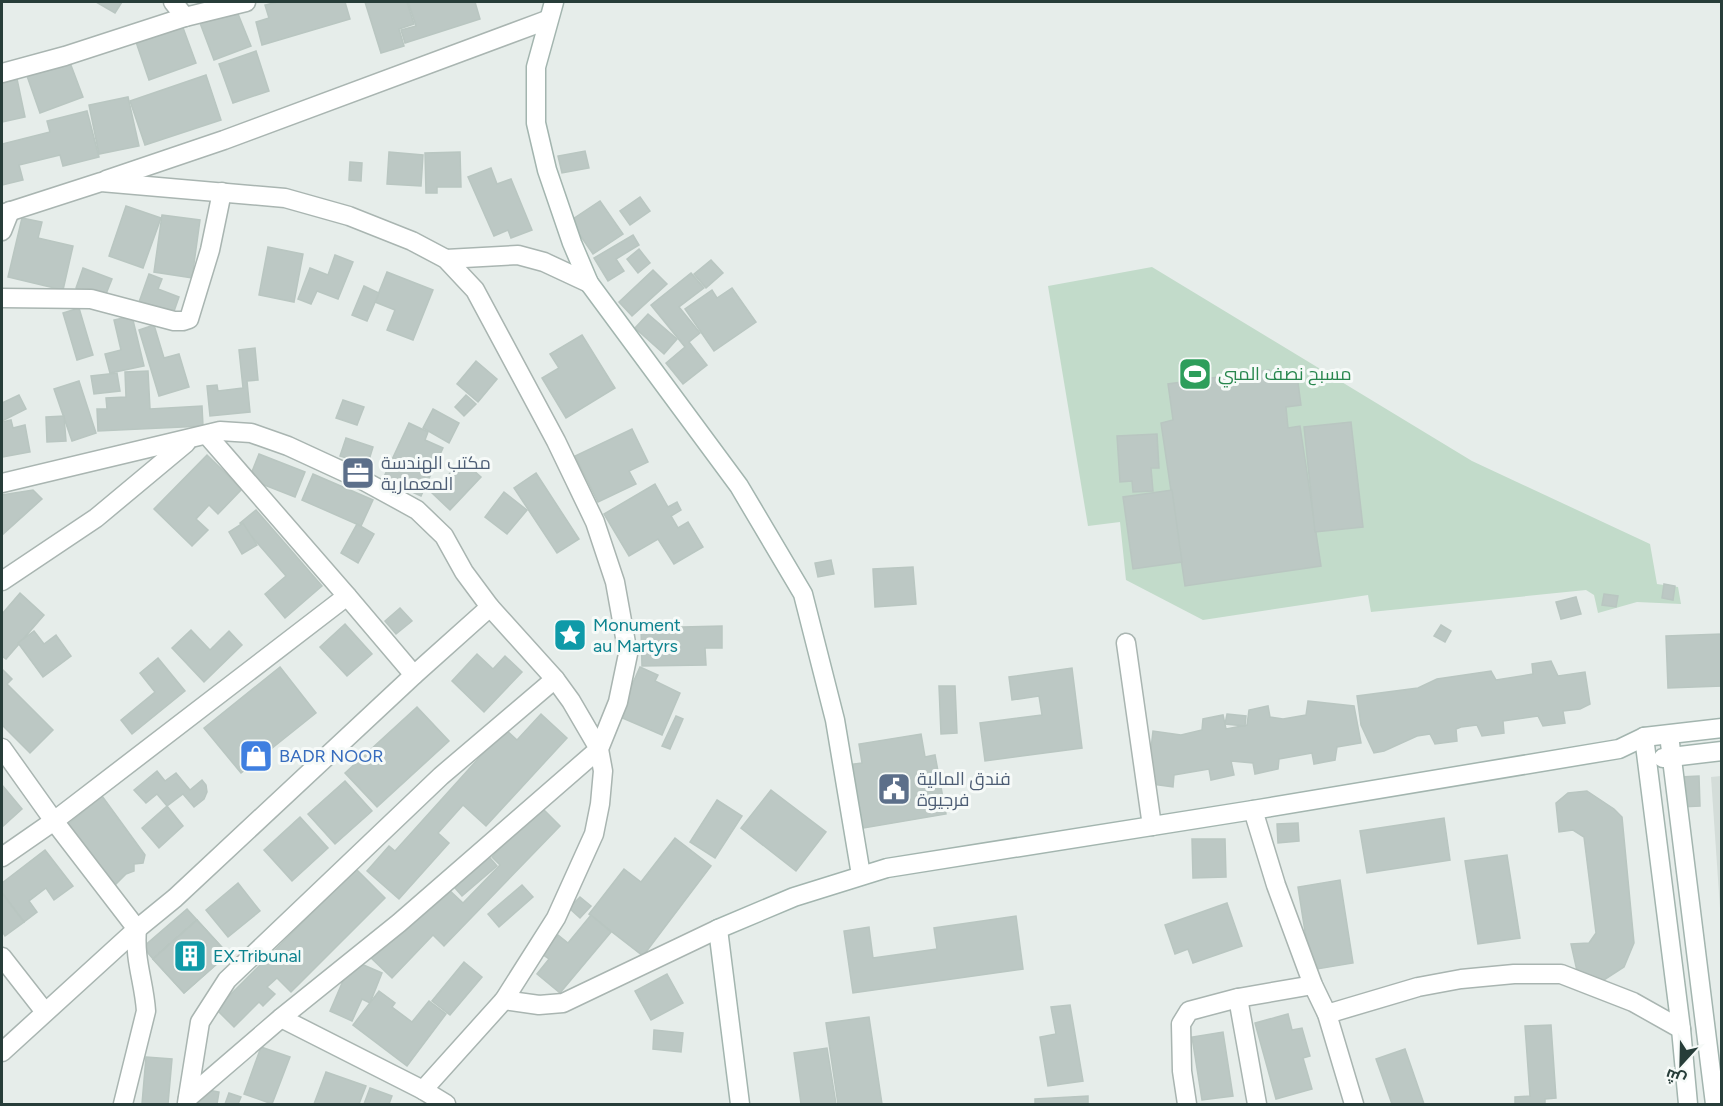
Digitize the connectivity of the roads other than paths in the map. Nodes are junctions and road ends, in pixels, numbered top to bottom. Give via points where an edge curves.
1 (173, 2) edge
2 (246, 2) edge
3 (554, 2) edge
4 (185, 17) junction
5 (548, 20) junction
6 (2, 73) edge
7 (101, 182) junction
8 (222, 192) junction
9 (6, 212) edge
10 (2, 231) edge
11 (446, 259) junction
12 (589, 283) junction
13 (2, 298) edge
14 (198, 437) junction
15 (2, 483) edge
16 (2, 581) edge
17 (347, 596) junction
18 (490, 608) junction
19 (1126, 643) dead end
20 (414, 675) junction
21 (555, 679) junction
22 (1722, 728) edge
23 (1670, 735) junction
24 (1644, 737) junction
25 (2, 748) edge
26 (598, 749) junction
27 (1619, 749) junction
28 (1722, 751) edge
29 (1673, 757) junction
30 (1648, 760) junction
31 (1253, 810) junction
32 (54, 821) junction
33 (1152, 826) junction
34 (2, 857) edge
35 (861, 875) junction
36 (137, 928) junction
37 (718, 929) junction
38 (2, 957) edge
39 (1313, 985) junction
40 (1238, 998) junction
41 (504, 1000) junction
42 (45, 1012) junction
43 (1327, 1014) junction
44 (281, 1018) junction
45 (1682, 1029) junction
46 (2, 1052) edge
47 (423, 1090) junction
48 (187, 1101) edge
49 (123, 1104) edge
50 (447, 1104) edge
51 (740, 1104) edge
52 (1187, 1104) edge
53 (1257, 1104) edge
54 (1354, 1104) edge
55 (1688, 1104) edge
56 (1715, 1104) edge

1 - 4 street
2 - 4 street
3 - 5 street
4 - 6 street
5 - 7 street
5 - 12 street via 536,67 536,123 572,243
7 - 8 street
7 - 9 street
8 - 11 street via 285,198 349,216
8 - 13 street via 189,319 174,321 91,299
9 - 10 street
11 - 12 street via 518,255 544,262
11 - 26 street via 475,290 556,441 595,522 615,582 628,654 618,702
12 - 35 street via 739,486 803,594 835,720
14 - 15 street
14 - 16 street via 96,518
14 - 17 street
14 - 18 street via 220,432 251,433 366,482 417,510 444,536
17 - 20 street
17 - 32 street
18 - 20 street
18 - 21 street
19 - 33 street
20 - 36 street via 176,898
21 - 26 street
21 - 48 street via 441,776 226,980 200,1022
22 - 23 street
23 - 24 street
23 - 29 street
24 - 27 street
24 - 30 street
25 - 32 street
26 - 41 street via 603,771 594,834 556,918
26 - 44 street via 399,923
27 - 30 street
27 - 31 street
28 - 29 street
29 - 30 street
29 - 56 street
30 - 45 street
31 - 33 street
31 - 39 street
32 - 34 street
32 - 36 street
33 - 35 street
35 - 37 street via 794,897
36 - 42 street
36 - 49 street via 135,948 146,1011
37 - 41 street via 563,1003 553,1006
37 - 51 street
38 - 42 street
39 - 40 street
39 - 43 street
40 - 52 street via 1189,1011 1183,1019 1182,1071
40 - 53 street
41 - 47 street
42 - 46 street
43 - 45 street via 1418,987 1461,979 1561,974 1634,1002
43 - 54 street
44 - 47 street
44 - 48 street
45 - 55 street
47 - 50 street

